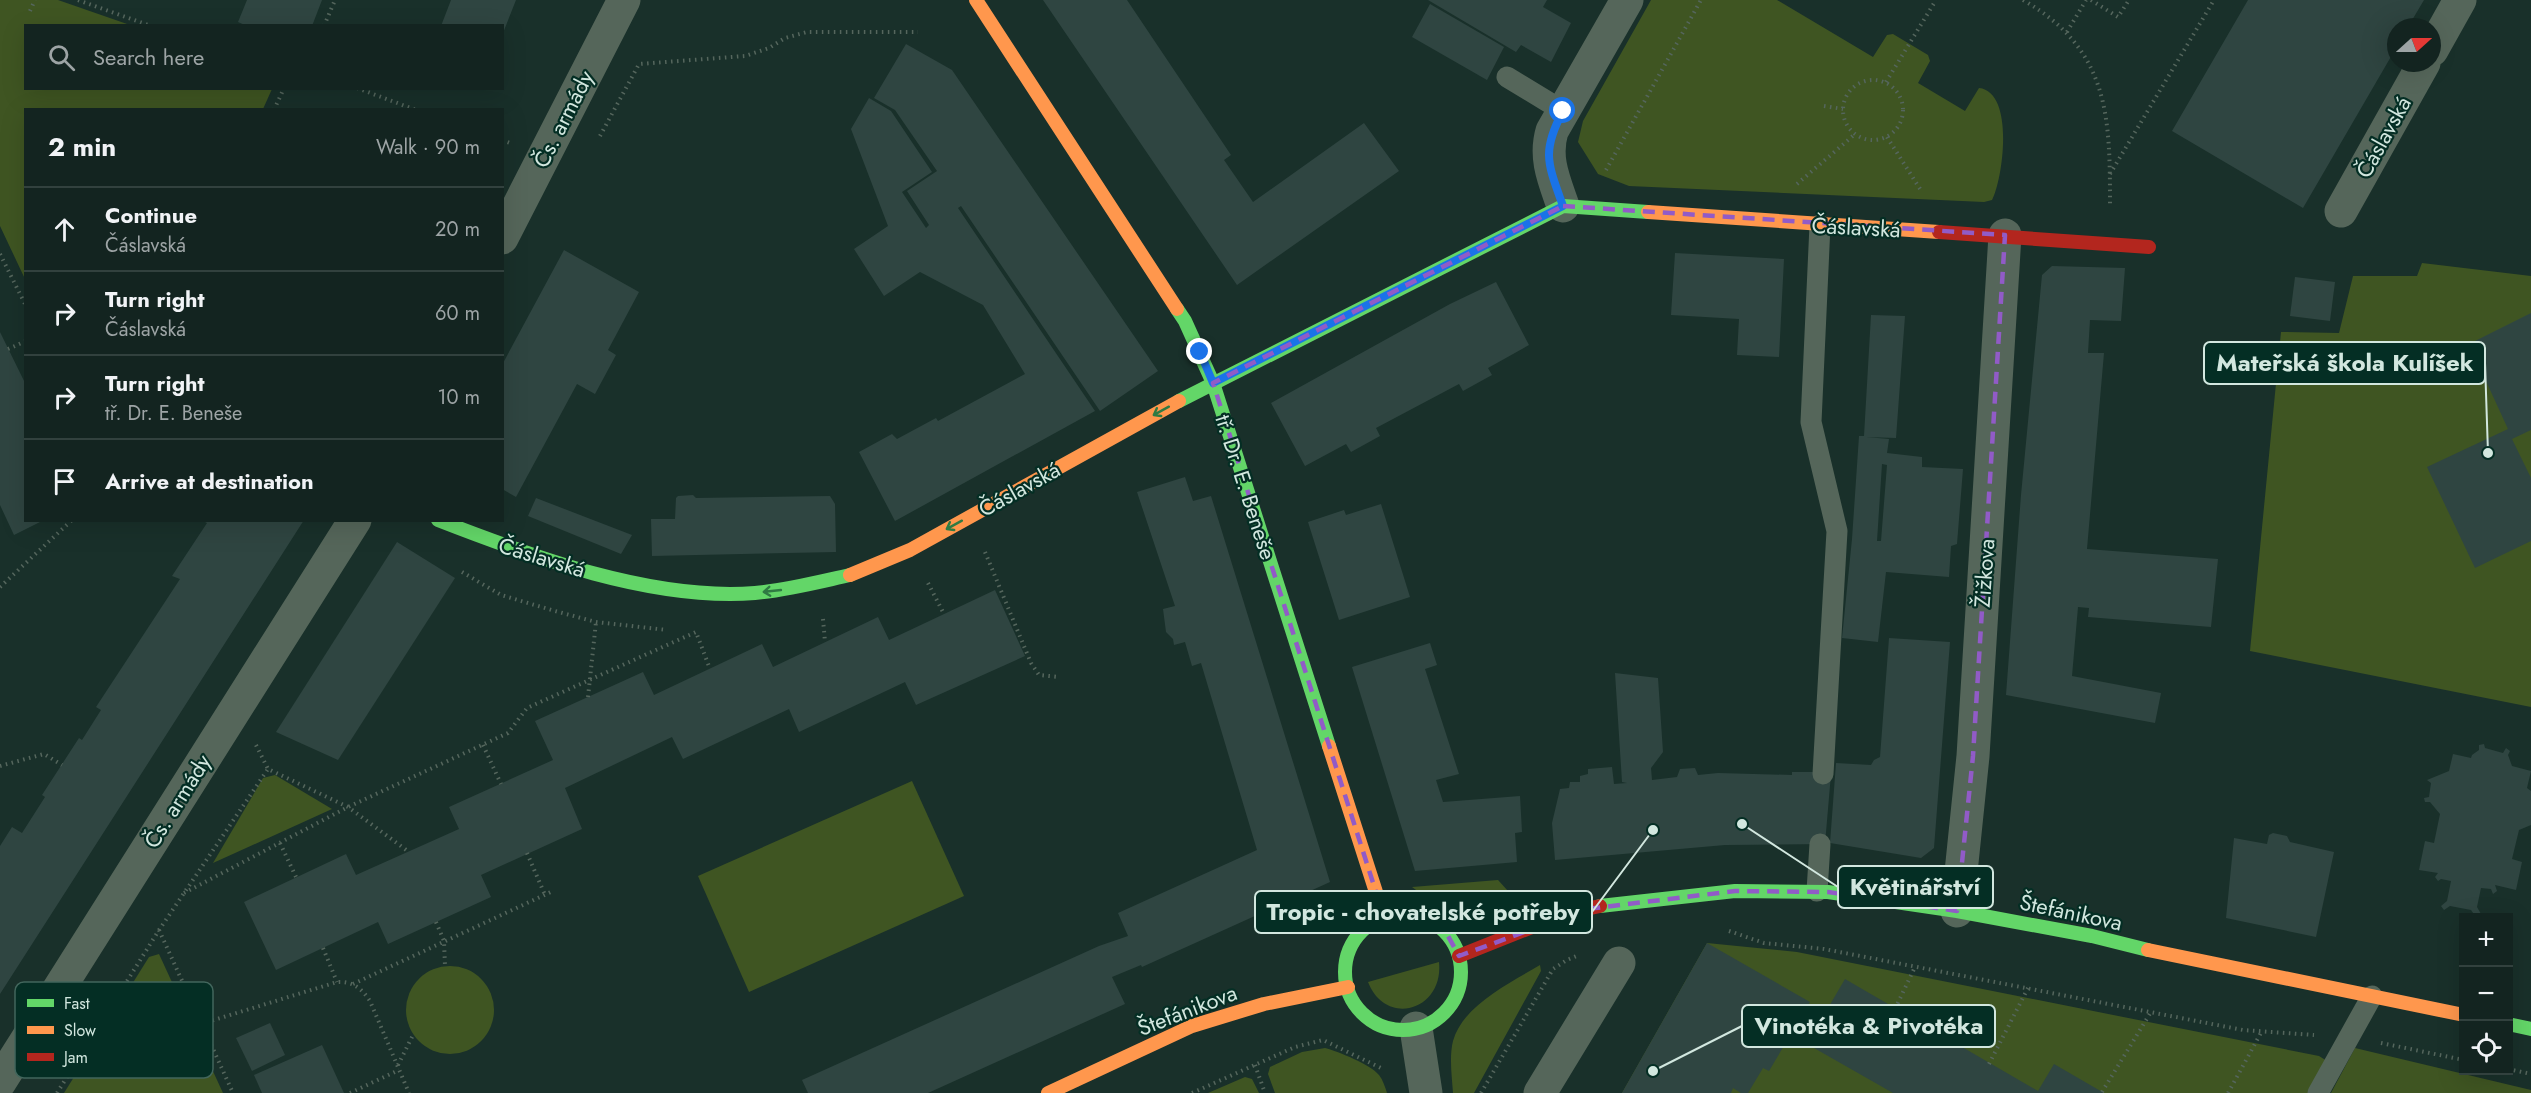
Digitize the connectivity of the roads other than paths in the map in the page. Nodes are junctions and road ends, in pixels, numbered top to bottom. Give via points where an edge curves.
1 (624, 0) edge
2 (975, 0) edge
3 (1627, 0) edge
4 (2460, 0) edge
5 (2441, 34) edge
6 (2419, 72) edge
7 (1507, 77) dead end
8 (1563, 111) junction
9 (1563, 206) junction
10 (2341, 211) dead end
11 (1820, 225) junction
12 (504, 234) edge
13 (2005, 235) junction
14 (2150, 247) dead end
15 (1213, 383) junction
16 (354, 522) edge
17 (443, 522) edge
18 (1823, 774) dead end
19 (1820, 844) dead end
20 (1817, 891) junction
21 (1957, 911) junction
22 (1384, 917) junction
23 (1459, 956) junction
24 (1619, 963) dead end
25 (63, 982) edge
26 (1348, 987) junction
27 (2372, 996) junction
28 (2459, 1014) edge
29 (2513, 1025) edge
30 (1416, 1028) junction
31 (2531, 1029) edge
32 (15, 1058) edge
33 (0, 1082) edge
34 (1048, 1093) edge
35 (1426, 1093) edge
36 (1540, 1093) edge
37 (2318, 1093) edge

1 - 12 street, Čs. armády
2 - 15 street, tř. Dr. E. Beneše via 1185,321
3 - 8 street
4 - 5 street
6 - 10 street, Čáslavská
7 - 8 lane
8 - 9 street via 1552,131 1548,150
9 - 11 street, Čáslavská
9 - 15 street, Čáslavská
11 - 13 street, Čáslavská
11 - 18 lane via 1811,422 1837,531
13 - 14 street, Čáslavská
13 - 21 street, Žižkova via 1973,756
15 -> 17 street, Čáslavská via 886,562 856,574 789,589 714,593 648,586 577,569
15 - 22 street, tř. Dr. E. Beneše
16 - 25 street, Čs. armády
19 - 20 lane
20 - 21 street, Štefánikova
20 - 23 street, Štefánikova via 1735,891 1598,906 1533,925
21 - 27 street, Štefánikova
22 - 23 street via 1403,914 1427,919 1443,930
22 - 26 street via 1368,926 1352,945 1346,969
23 - 30 street via 1460,981 1451,1004 1433,1021
24 - 36 street
26 - 30 street via 1359,1009 1373,1022 1391,1028
26 - 34 street, Štefánikova via 1264,1004 1192,1026
27 - 28 street, Štefánikova
27 - 37 lane
29 - 31 street
30 - 35 street
32 - 33 street, Čs. armády

